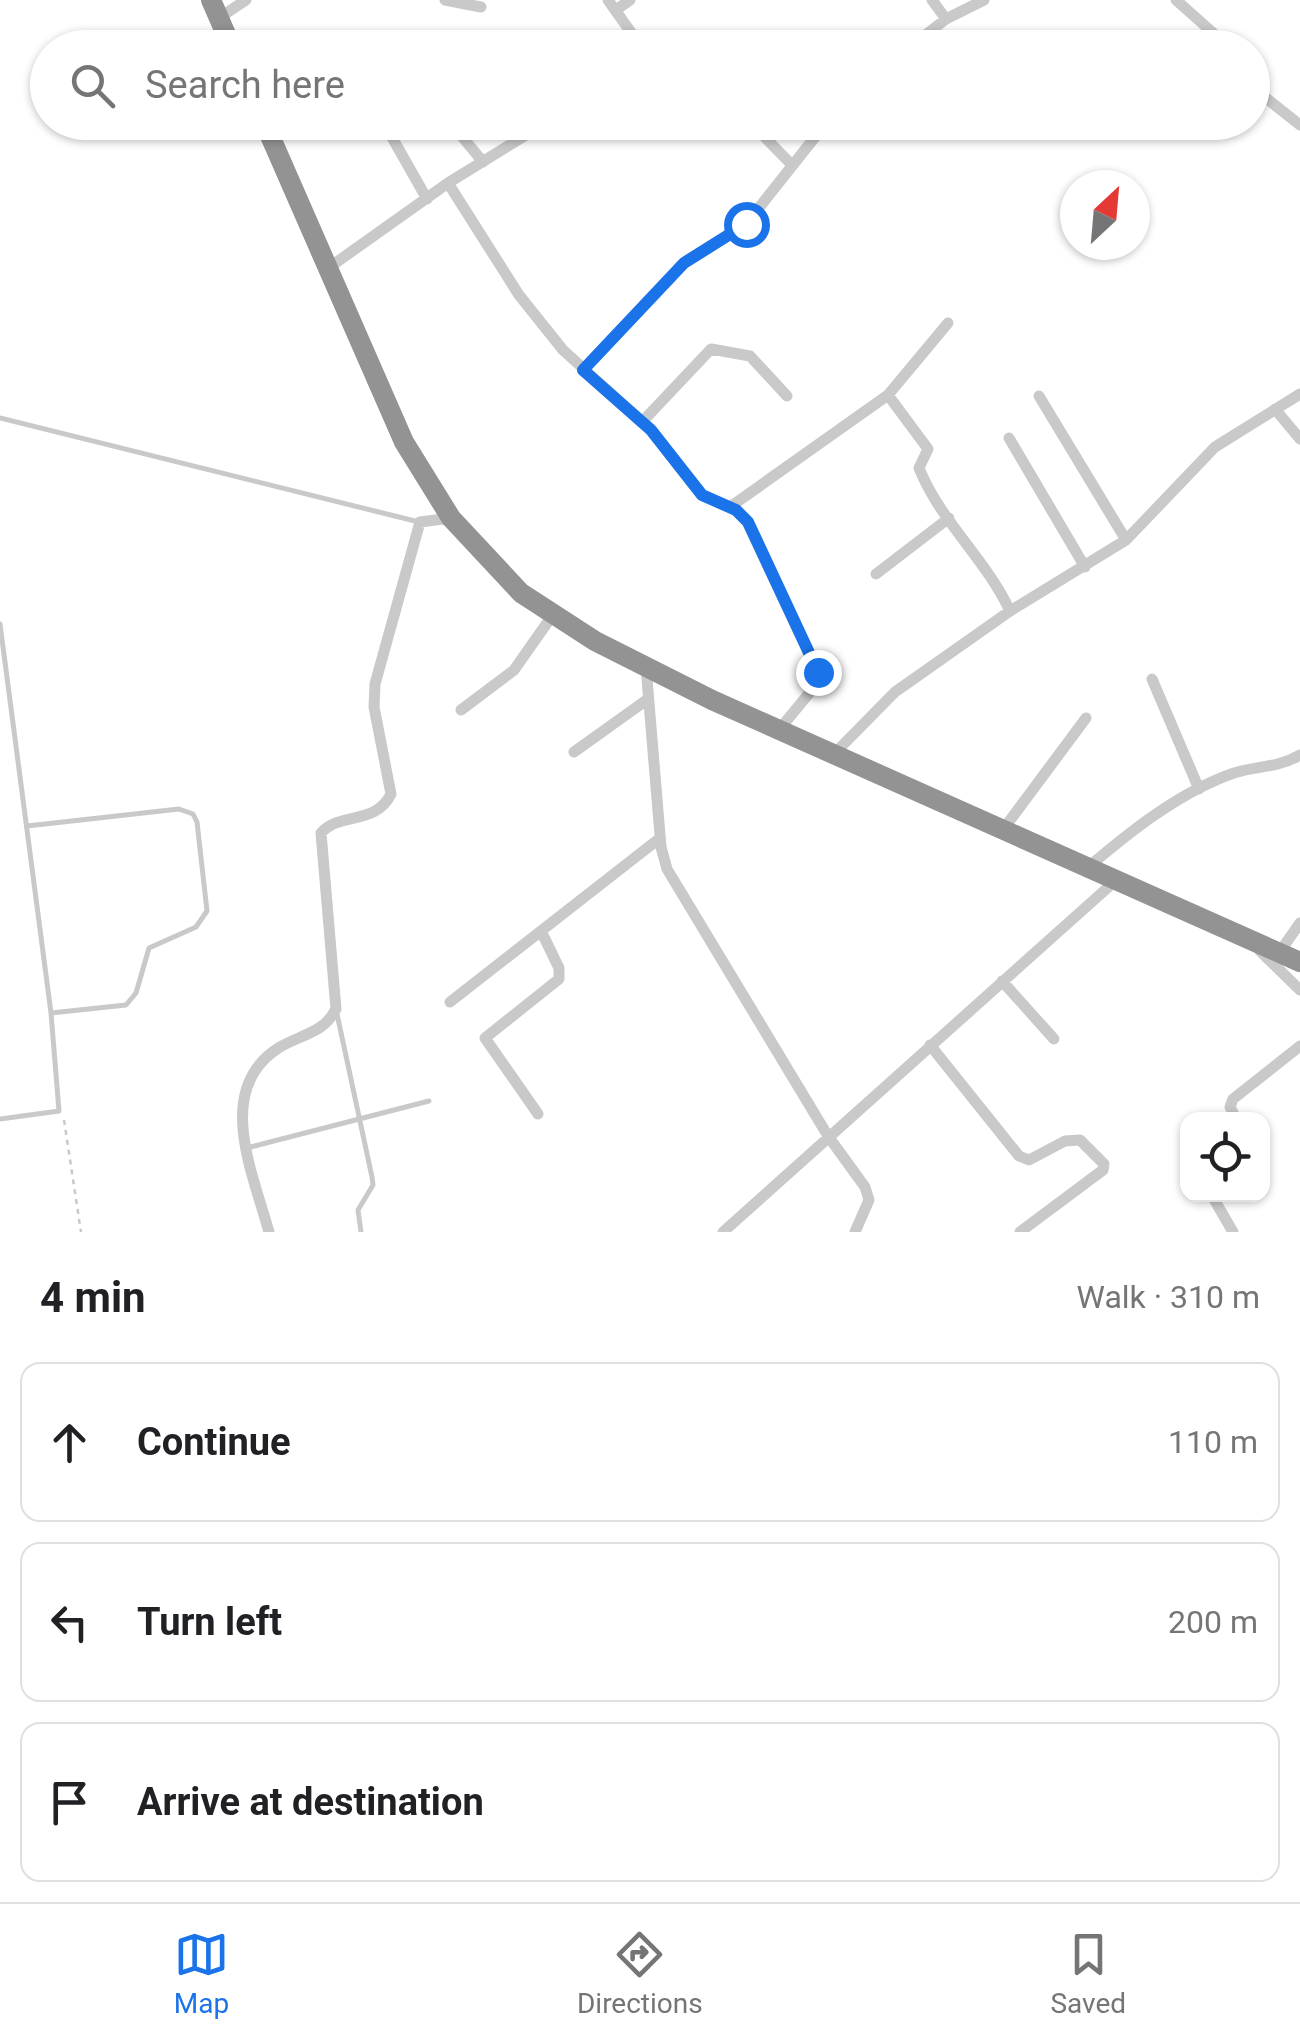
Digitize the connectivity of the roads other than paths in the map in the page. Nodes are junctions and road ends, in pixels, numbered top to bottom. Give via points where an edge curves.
1 (246, 0) edge
2 (444, 0) edge
3 (630, 0) edge
4 (932, 0) edge
5 (984, 0) edge
6 (1176, 0) edge
7 (612, 5) edge
8 (481, 8) dead end
9 (215, 9) edge
10 (946, 19) junction
11 (627, 30) edge
12 (932, 30) edge
13 (1210, 30) edge
14 (1270, 102) edge
15 (1300, 124) edge
16 (272, 140) edge
17 (394, 140) edge
18 (465, 140) edge
19 (518, 140) edge
20 (768, 140) edge
21 (811, 140) edge
22 (483, 162) junction
23 (791, 164) junction
24 (448, 184) junction
25 (427, 199) junction
26 (327, 269) junction
27 (948, 323) dead end
28 (583, 370) junction
29 (1300, 394) edge
30 (888, 395) junction
31 (787, 396) dead end
32 (1039, 396) dead end
33 (1275, 409) junction
34 (0, 418) edge
35 (642, 422) junction
36 (1010, 438) dead end
37 (1300, 439) edge
38 (730, 506) junction
39 (451, 518) junction
40 (950, 518) junction
41 (420, 522) junction
42 (1126, 540) junction
43 (1085, 568) junction
44 (876, 574) dead end
45 (1010, 611) junction
46 (552, 616) junction
47 (0, 624) edge
48 (646, 667) junction
49 (1152, 679) dead end
50 (648, 700) junction
51 (461, 710) dead end
52 (1086, 718) dead end
53 (778, 731) junction
54 (574, 752) dead end
55 (1300, 755) edge
56 (832, 756) junction
57 (1199, 789) junction
58 (27, 826) junction
59 (1002, 832) junction
60 (660, 838) junction
61 (1085, 870) junction
62 (1114, 882) junction
63 (1300, 923) edge
64 (541, 931) junction
65 (1246, 939) junction
66 (1278, 953) junction
67 (1300, 962) edge
68 (1002, 981) junction
69 (1300, 990) edge
70 (450, 1002) dead end
71 (336, 1008) junction
72 (51, 1013) junction
73 (1054, 1039) dead end
74 (930, 1045) junction
75 (1300, 1046) edge
76 (430, 1101) dead end
77 (1233, 1112) edge
78 (538, 1114) dead end
79 (360, 1119) junction
80 (0, 1120) edge
81 (828, 1136) junction
82 (247, 1148) junction
83 (1216, 1202) edge
84 (269, 1232) edge
85 (361, 1232) edge
86 (722, 1232) edge
87 (854, 1232) edge
88 (1020, 1232) edge
89 (1233, 1232) edge

1 - 9 street
2 - 8 street
3 - 7 street
4 - 10 street
5 - 10 street
6 - 13 street
7 - 11 street
10 - 12 street
14 - 15 street
16 - 26 highway
17 - 25 street
18 - 22 street
19 - 22 street
20 - 23 street
21 - 23 street
22 - 24 street
23 - 28 street via 746,224 684,263
24 - 25 street
24 - 28 street via 519,294
25 - 26 street
26 - 39 highway via 404,442
27 - 30 street
28 - 35 street
29 - 33 street
30 - 38 street
30 - 40 street via 928,449 919,468
31 - 35 street via 750,356 710,349
32 - 42 street
33 - 37 street
33 - 42 street via 1200,460
34 - 41 lane
35 - 38 street via 702,495
36 - 43 street
38 - 53 street via 748,522 818,672 816,685
39 - 41 street
39 - 46 highway
40 - 44 street
40 - 45 street via 987,565
41 - 71 street via 376,684 374,707 391,794 370,816 328,826 319,844
42 - 43 street
43 - 45 street
45 - 56 street via 878,705
46 - 48 highway
46 - 51 street via 514,670
47 - 58 lane
48 - 50 street
48 - 53 highway
49 - 57 street
50 - 54 street
50 - 60 street
52 - 59 street
53 - 56 highway
55 - 57 street
56 - 59 highway
57 - 61 street
58 - 72 lane
58 - 72 lane via 179,809 197,822 207,911 201,923 148,948 136,993 126,1005
59 - 61 highway
60 - 64 street
60 - 81 street via 675,886
61 - 62 highway
62 - 65 highway
62 - 68 street
63 - 66 street
64 - 70 street
64 - 78 street via 559,978 485,1038
65 - 66 highway
65 - 69 street
66 - 67 highway
68 - 73 street
68 - 74 street
71 - 79 lane
71 - 82 street via 322,1028 284,1044 257,1068 242,1103
72 - 80 lane via 59,1111
74 - 81 street
74 - 88 street via 1019,1156 1029,1160 1080,1140 1104,1164
75 - 77 street via 1233,1099
76 - 79 lane
79 - 82 lane
79 - 85 lane via 373,1186 358,1210
81 - 86 street
81 - 87 street via 868,1194
82 - 84 street
83 - 89 street

